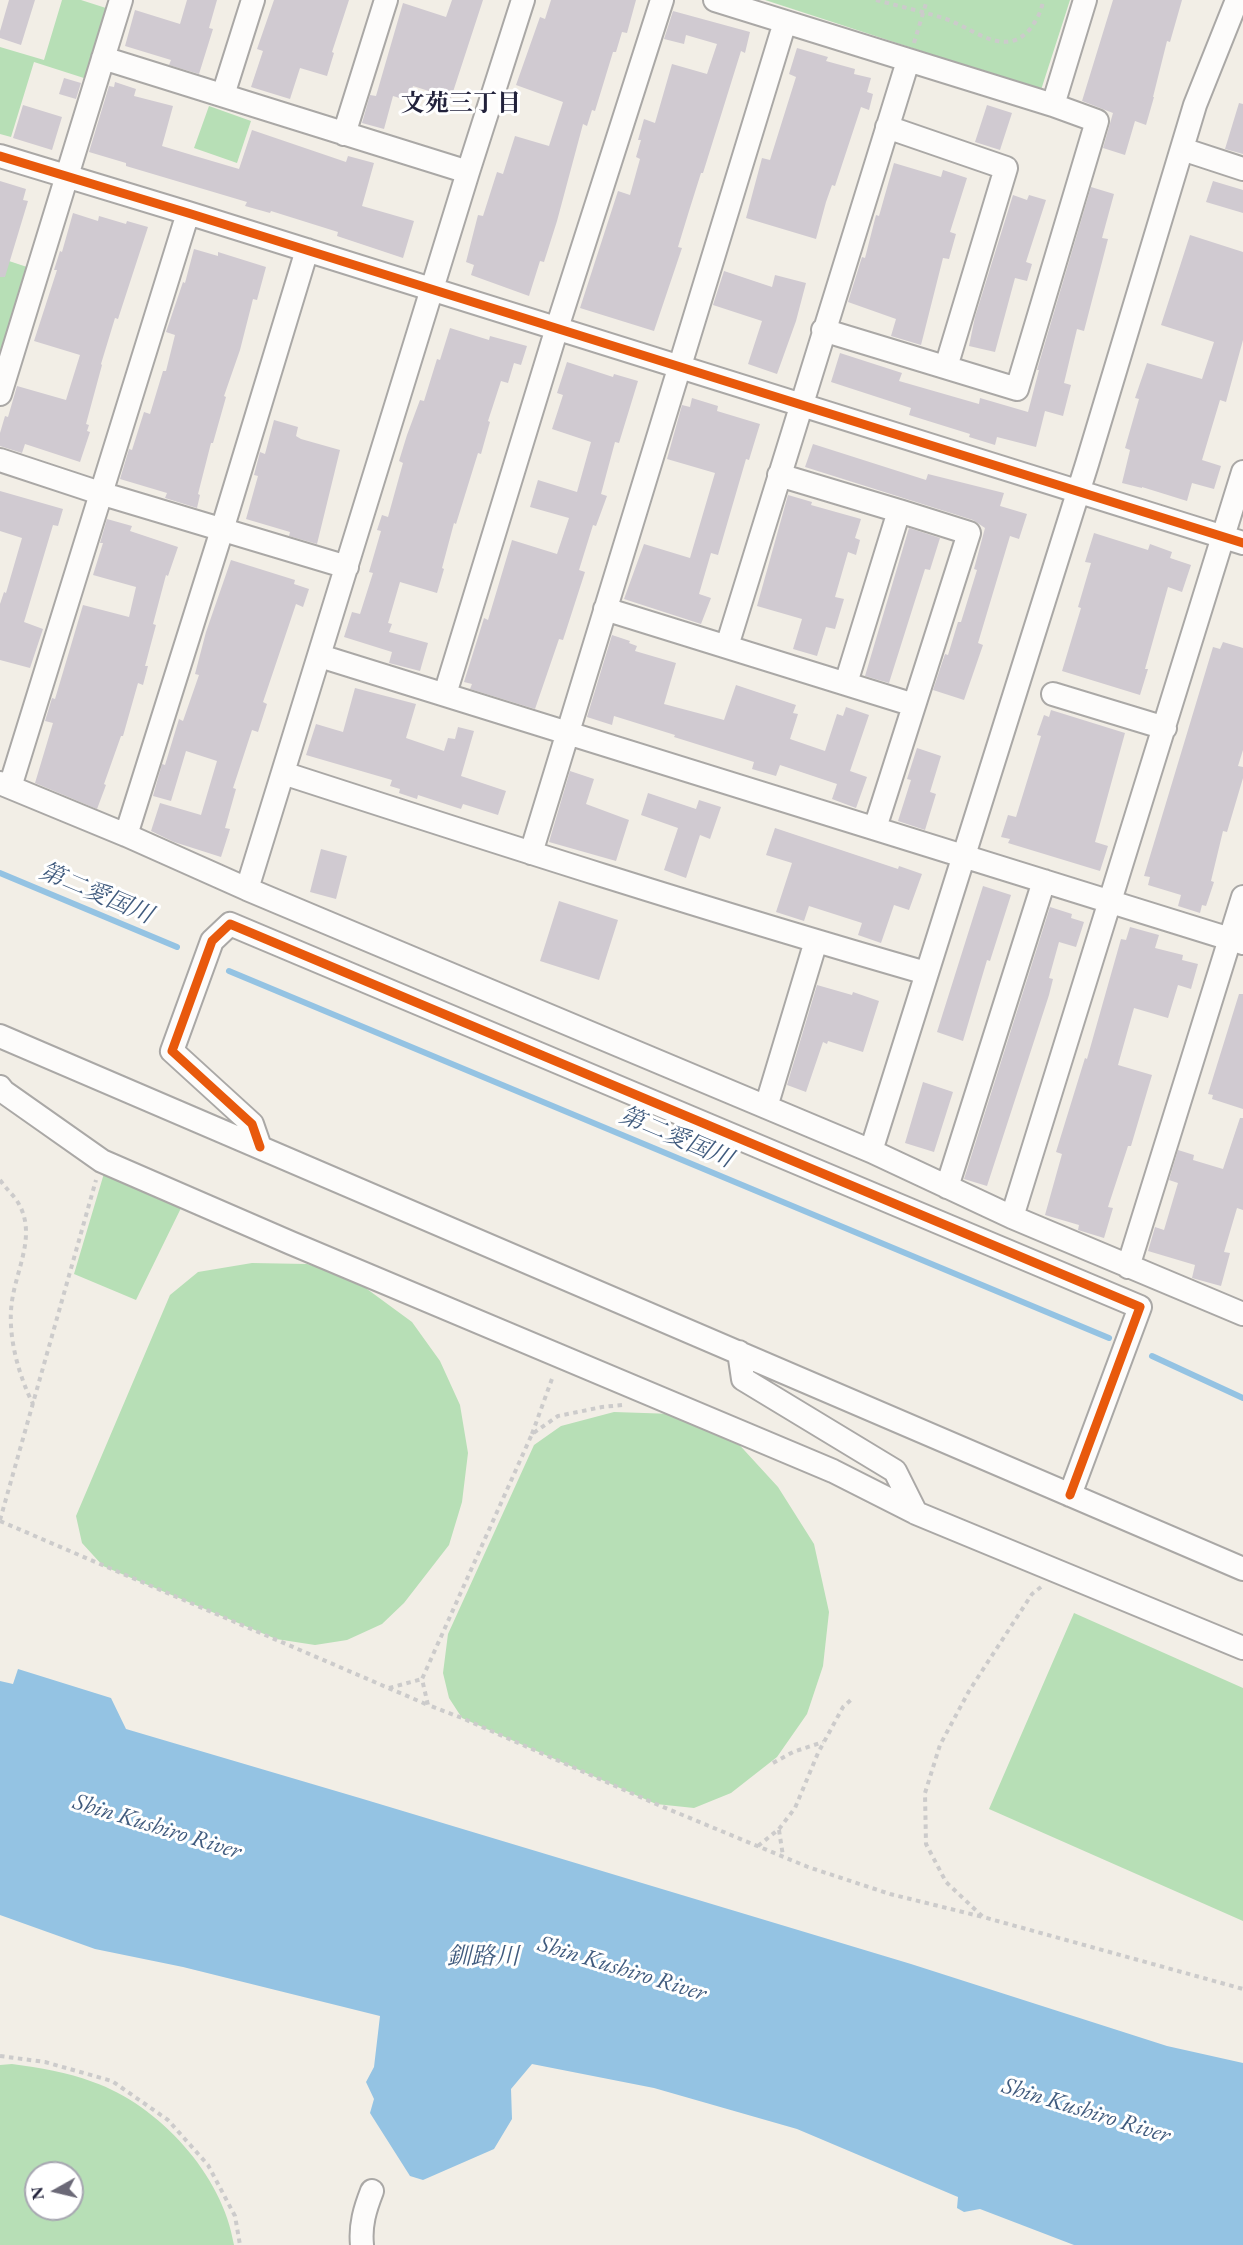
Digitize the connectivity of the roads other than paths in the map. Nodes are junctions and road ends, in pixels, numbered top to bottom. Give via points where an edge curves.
1 (121, 0) edge
2 (253, 0) edge
3 (386, 0) edge
4 (523, 0) edge
5 (662, 0) edge
6 (715, 0) edge
7 (1085, 0) edge
8 (1238, 0) edge
9 (785, 22) junction
10 (103, 58) junction
11 (908, 61) junction
12 (223, 95) junction
13 (1053, 105) junction
14 (887, 127) junction
15 (344, 134) junction
16 (1182, 149) junction
17 (0, 156) edge
18 (1243, 169) edge
19 (468, 172) junction
20 (68, 177) junction
21 (188, 213) junction
22 (307, 250) junction
23 (432, 291) junction
24 (557, 328) junction
25 (823, 330) junction
26 (680, 367) junction
27 (946, 368) junction
28 (0, 394) edge
29 (801, 404) junction
30 (0, 460) edge
31 (1243, 472) edge
32 (779, 475) junction
33 (1077, 491) junction
34 (100, 493) junction
35 (899, 511) junction
36 (222, 530) junction
37 (1233, 540) edge
38 (347, 567) junction
39 (605, 609) junction
40 (727, 646) junction
41 (320, 656) junction
42 (846, 683) junction
43 (445, 694) junction
44 (1053, 694) dead end
45 (914, 705) junction
46 (1165, 728) junction
47 (567, 732) junction
48 (283, 772) junction
49 (5, 785) edge
50 (875, 828) junction
51 (126, 835) junction
52 (531, 853) junction
53 (963, 855) junction
54 (1044, 881) junction
55 (247, 889) junction
56 (1243, 897) edge
57 (1111, 902) junction
58 (816, 941) junction
59 (1237, 941) edge
60 (926, 973) junction
61 (0, 1036) edge
62 (0, 1087) edge
63 (766, 1107) junction
64 (260, 1146) junction
65 (871, 1151) junction
66 (947, 1187) junction
67 (1012, 1217) junction
68 (1128, 1267) junction
69 (1243, 1314) edge
70 (739, 1352) junction
71 (1070, 1495) junction
72 (916, 1513) junction
73 (1243, 1569) edge
74 (1243, 1648) edge
75 (372, 2191) dead end
76 (362, 2245) edge

1 - 10 street
2 - 12 street
3 - 15 street
4 - 19 street
5 - 24 street
6 - 9 street
7 - 13 street
8 - 16 street via 1195,105
9 - 11 street
9 - 26 street
10 - 12 street
10 - 20 street
11 - 13 street
11 - 14 street
12 - 15 street
13 - 27 street via 1097,121 1017,389
14 - 25 street
14 - 27 street via 1006,168
15 - 19 street
16 - 18 street
16 - 33 street
17 - 20 street
19 - 23 street
20 - 21 street
20 - 28 street
21 - 22 street
21 - 34 street
22 - 23 street
22 - 36 street
23 - 24 street
23 - 38 street
24 - 26 street
24 - 43 street
25 - 27 street
25 - 29 street
26 - 29 street
26 - 39 street
29 - 32 street
29 - 33 street
30 - 34 street
31 - 37 street
32 - 35 street
32 - 40 street
33 - 37 street
33 - 53 street
34 - 36 street
34 - 49 street
35 - 42 street
35 - 45 street via 969,533
36 - 38 street
36 - 51 street
37 - 46 street
38 - 41 street
39 - 40 street
39 - 47 street
40 - 42 street
41 - 43 street
41 - 48 street
42 - 45 street
43 - 47 street
44 - 46 street
45 - 50 street
46 - 57 street
47 - 50 street
47 - 52 street
48 - 52 street
48 - 55 street
49 - 51 street
50 - 53 street
51 - 55 street
52 - 58 street
53 - 54 street
53 - 60 street
54 - 57 street
54 - 66 street
55 - 63 street
56 - 59 street
57 - 59 street
57 - 67 street
58 - 60 street
58 - 63 street
59 - 68 street
60 - 65 street
61 - 64 street
62 - 72 street via 102,1161 833,1471
63 - 65 street
64 - 70 street
64 - 71 street via 252,1124 172,1051 212,942 230,924 1140,1307
65 - 66 street
66 - 67 street
67 - 68 street
68 - 69 street
70 - 71 street
70 - 72 street via 743,1378 895,1471
71 - 73 street
72 - 74 street
75 - 76 street via 364,2212

